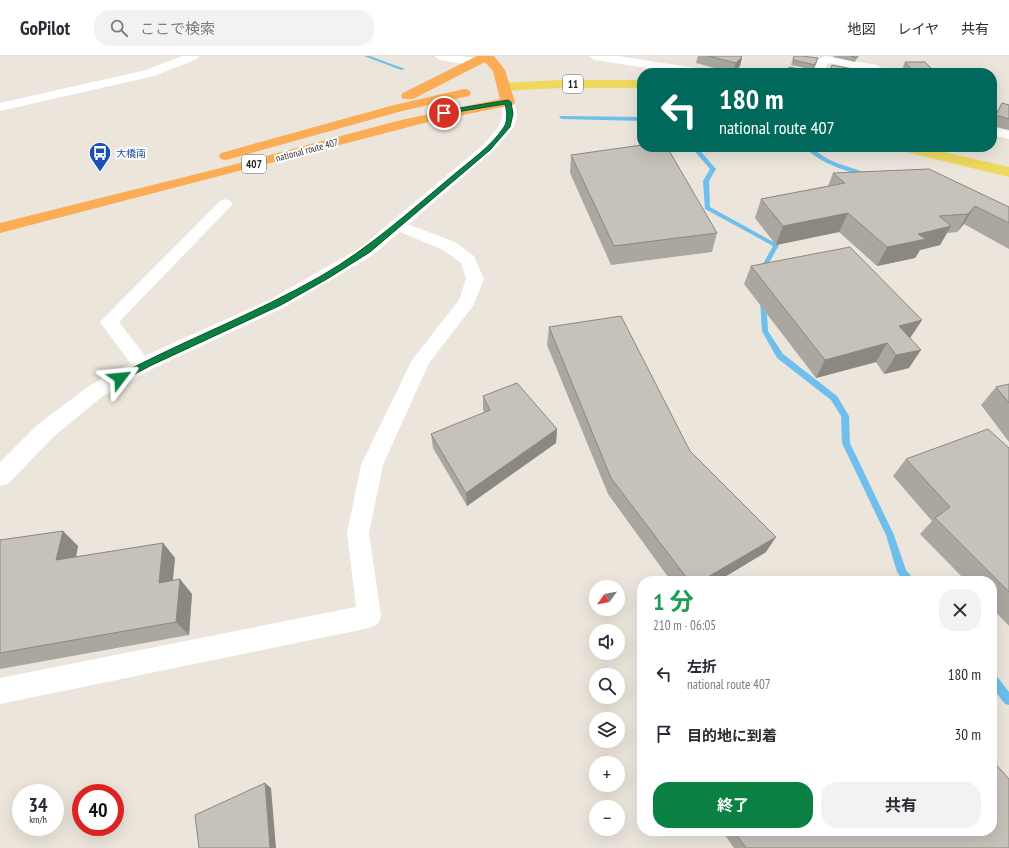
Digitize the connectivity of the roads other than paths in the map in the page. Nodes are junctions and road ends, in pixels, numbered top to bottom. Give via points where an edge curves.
1 (194, 56) edge
2 (440, 56) edge
3 (595, 56) edge
4 (681, 56) edge
5 (485, 58) edge
6 (670, 67) junction
7 (675, 68) edge
8 (820, 68) edge
9 (871, 68) edge
10 (637, 84) edge
11 (489, 89) dead end
12 (474, 92) dead end
13 (516, 97) junction
14 (635, 97) dead end
15 (0, 107) edge
16 (997, 132) edge
17 (1009, 135) edge
18 (271, 144) junction
19 (924, 152) edge
20 (983, 152) edge
21 (1009, 158) edge
22 (1009, 172) edge
23 (77, 194) dead end
24 (225, 204) dead end
25 (398, 226) junction
26 (0, 228) edge
27 (143, 366) junction
28 (0, 477) edge
29 (0, 691) edge

1 - 15 street via 150,73
2 - 5 street
3 - 6 street
4 - 6 street
5 - 13 highway via 499,70
5 - 18 highway, national route 407 / 407 via 411,95
6 - 7 street
8 - 9 street via 821,63 827,60
10 - 13 main road, 11 via 561,84
11 - 13 highway
12 - 18 highway, national route 407 / 407 via 431,100
13 - 14 main road, 11
13 - 25 street via 507,127 488,148
13 - 26 highway, national route 407 / 407 via 407,122 197,179
16 - 17 street
18 - 23 highway, national route 407 / 407
19 - 22 main road
20 - 21 main road
24 - 27 street via 109,322
25 - 27 street via 367,250 285,300
25 - 29 street via 449,246 468,260 475,279 467,302 421,360 372,465 358,533 369,616
27 - 28 street via 96,391 45,431

